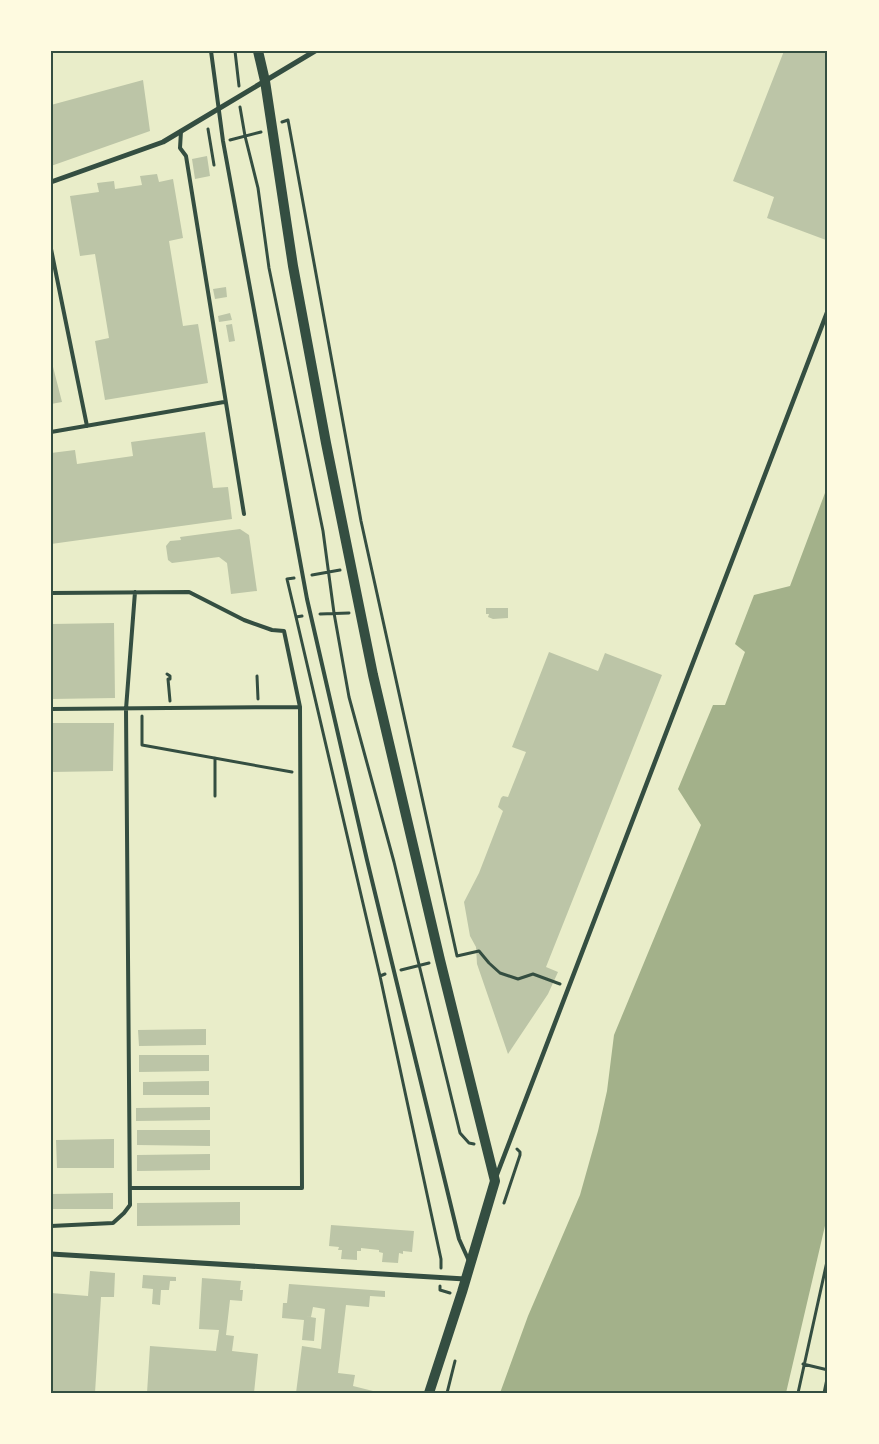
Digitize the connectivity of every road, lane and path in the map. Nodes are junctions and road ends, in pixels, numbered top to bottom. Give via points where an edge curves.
1 (211, 51) edge
2 (235, 51) edge
3 (258, 51) edge
4 (315, 51) edge
5 (265, 81) junction
6 (240, 96) junction
7 (219, 109) junction
8 (208, 129) dead end
9 (181, 131) junction
10 (214, 165) dead end
11 (51, 182) edge
12 (51, 249) edge
13 (828, 310) edge
14 (224, 402) junction
15 (87, 426) junction
16 (51, 432) edge
17 (244, 514) dead end
18 (361, 521) dead end
19 (370, 563) junction
20 (352, 568) junction
21 (328, 572) junction
22 (303, 577) junction
23 (135, 592) junction
24 (51, 594) edge
25 (296, 617) dead end
26 (167, 674) dead end
27 (258, 676) dead end
28 (259, 707) junction
29 (300, 707) junction
30 (126, 708) junction
31 (142, 708) junction
32 (170, 708) junction
33 (51, 709) edge
34 (215, 758) junction
35 (300, 773) junction
36 (215, 796) dead end
37 (458, 956) junction
38 (440, 960) junction
39 (419, 966) junction
40 (394, 972) junction
41 (570, 987) junction
42 (486, 1144) junction
43 (495, 1181) junction
44 (130, 1188) junction
45 (51, 1226) edge
46 (51, 1254) edge
47 (828, 1257) edge
48 (470, 1264) junction
49 (441, 1278) junction
50 (466, 1280) junction
51 (461, 1296) junction
52 (804, 1364) junction
53 (828, 1370) edge
54 (828, 1374) edge
55 (429, 1393) edge
56 (798, 1393) edge
57 (824, 1393) edge

1 - 7 lane
2 - 6 path
3 - 5 main road
4 - 5 street
5 - 6 street
5 - 20 main road via 293,266
6 - 7 street
6 - 21 path via 240,113 258,188 270,268 324,531
7 - 9 street
7 - 22 lane via 222,141
8 - 10 path
9 - 11 street via 163,142
9 - 14 lane via 180,148 186,156
12 - 15 lane
13 - 41 street
14 - 15 lane
14 - 17 lane
15 - 16 lane
18 - 19 path
19 - 20 path
19 - 37 path
20 - 21 path
20 - 38 main road via 373,674
21 - 22 path
21 - 39 path via 350,697
22 - 25 path via 287,579
22 - 40 lane
23 - 24 lane
23 - 29 lane via 189,592 244,620 284,631
23 - 30 lane
26 - 32 path via 170,676
27 - 28 path
28 - 29 lane
28 - 32 lane
29 - 35 lane
30 - 31 lane
30 - 33 lane
30 - 44 lane
31 - 32 lane
31 - 34 path via 142,745
34 - 35 path
34 - 36 path
35 - 44 lane via 302,1188
37 - 38 path
37 - 41 path via 479,951 500,973 518,979 533,974
38 - 39 path
38 - 42 main road
39 - 40 path
39 - 42 path via 460,1133 469,1143
40 - 48 lane via 459,1239
40 - 49 path via 380,976 441,1259
41 - 43 street
42 - 43 main road
43 - 48 main road
44 - 45 lane via 130,1205 113,1223
46 - 49 street
47 - 52 path
48 - 50 main road
49 - 50 street
49 - 51 path via 440,1290
50 - 51 main road
51 - 55 main road
52 - 53 path
52 - 56 path
54 - 57 path

